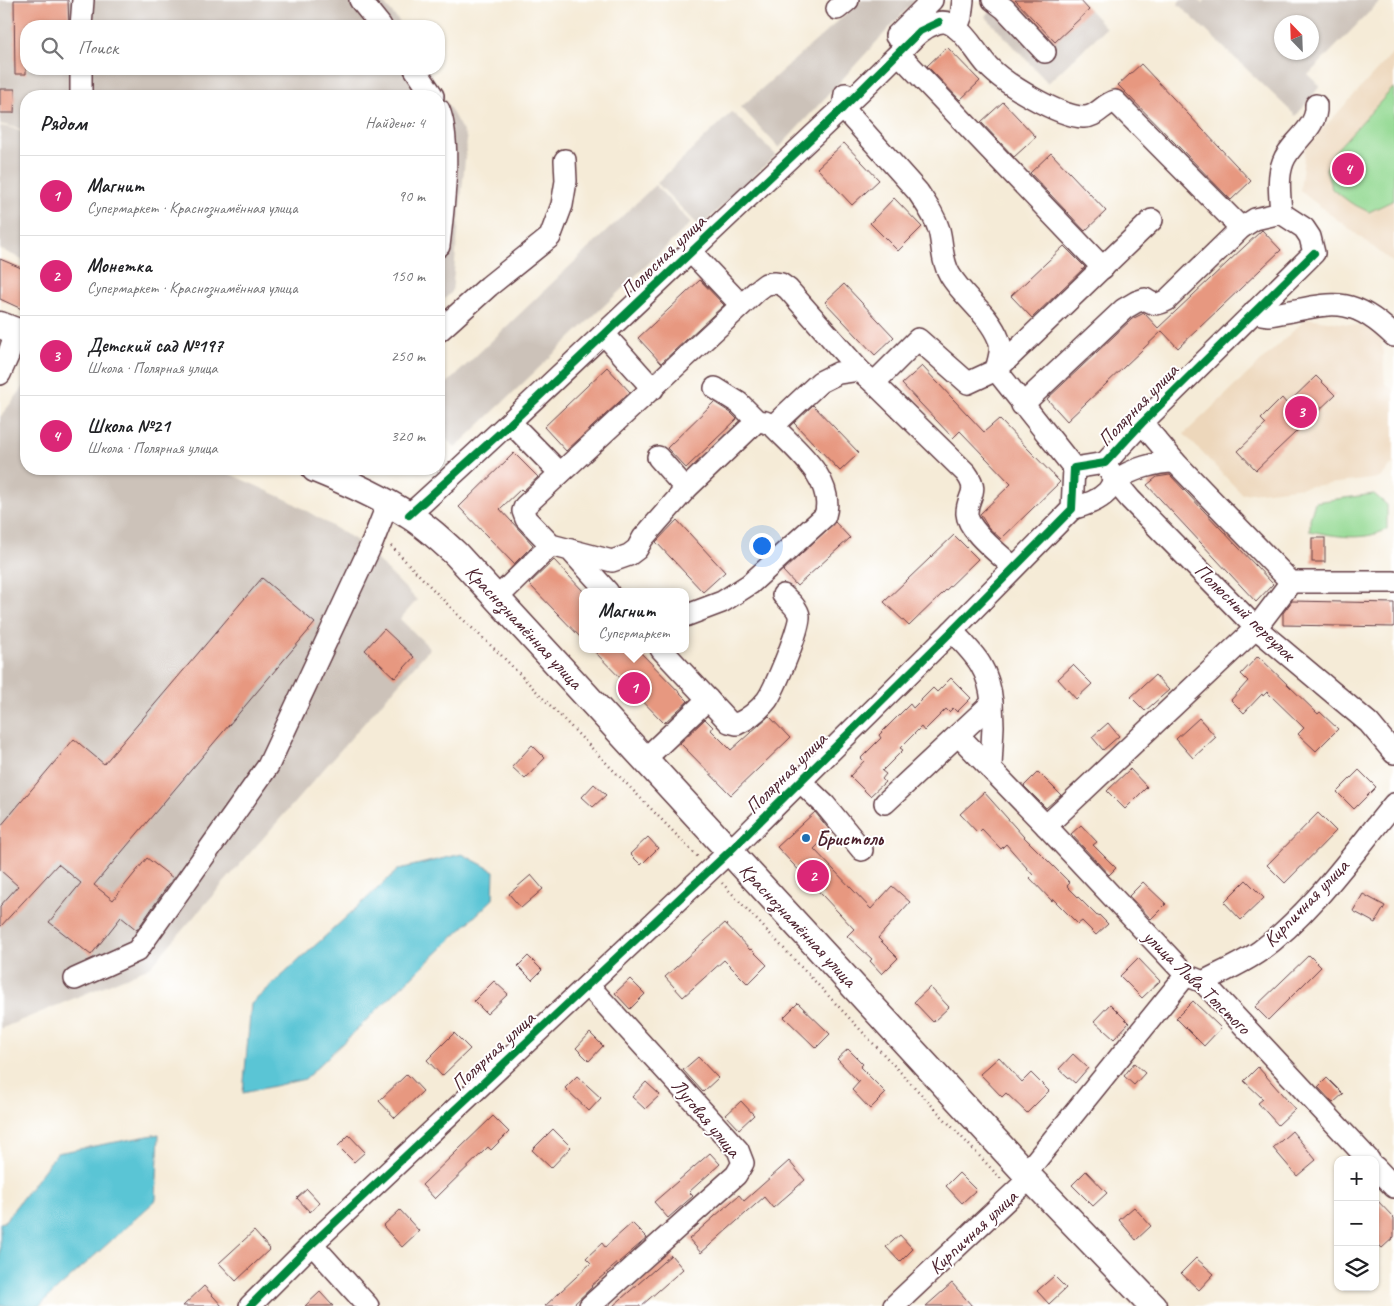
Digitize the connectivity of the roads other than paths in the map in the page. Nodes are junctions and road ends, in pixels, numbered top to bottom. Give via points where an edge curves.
1 (83, 0) edge
2 (360, 0) edge
3 (932, 0) edge
4 (963, 0) edge
5 (993, 0) edge
6 (81, 20) edge
7 (376, 20) edge
8 (948, 25) junction
9 (1046, 52) dead end
10 (898, 54) junction
11 (81, 75) edge
12 (419, 75) edge
13 (82, 90) edge
14 (429, 90) edge
15 (1316, 105) dead end
16 (843, 108) junction
17 (445, 147) edge
18 (565, 160) dead end
19 (445, 170) edge
20 (1281, 213) junction
21 (1152, 220) dead end
22 (1241, 228) junction
23 (691, 252) junction
24 (1103, 268) junction
25 (741, 305) junction
26 (1255, 311) junction
27 (445, 326) edge
28 (14, 330) edge
29 (604, 334) junction
30 (1394, 336) edge
31 (996, 370) junction
32 (0, 374) edge
33 (867, 377) junction
34 (715, 388) dead end
35 (653, 389) junction
36 (1022, 405) junction
37 (510, 423) junction
38 (765, 423) junction
39 (1142, 423) junction
40 (658, 457) dead end
41 (1175, 462) junction
42 (1074, 468) junction
43 (1110, 472) junction
44 (445, 473) edge
45 (560, 473) junction
46 (329, 475) edge
47 (443, 475) edge
48 (686, 490) junction
49 (399, 509) junction
50 (1072, 509) junction
51 (560, 548) junction
52 (1013, 567) junction
53 (1291, 582) junction
54 (1394, 582) edge
55 (604, 588) edge
56 (783, 595) dead end
57 (497, 598) junction
58 (689, 614) edge
59 (1256, 628) junction
60 (952, 631) junction
61 (665, 653) edge
62 (708, 699) junction
63 (992, 703) junction
64 (958, 735) junction
65 (1394, 753) edge
66 (645, 759) junction
67 (991, 767) junction
68 (800, 781) junction
69 (885, 803) dead end
70 (1394, 804) edge
71 (1046, 826) junction
72 (862, 850) dead end
73 (730, 851) junction
74 (1194, 979) junction
75 (75, 980) dead end
76 (588, 985) junction
77 (1365, 1156) edge
78 (1379, 1171) edge
79 (1028, 1175) junction
80 (1394, 1187) edge
81 (312, 1244) junction
82 (250, 1306) edge
83 (368, 1306) edge
84 (590, 1306) edge
85 (894, 1306) edge
86 (1153, 1306) edge

1 - 6 street
2 - 7 street
3 - 16 street via 851,82
4 - 8 street via 961,17
5 - 9 street
8 - 10 street, Полюсная улица via 920,31
8 - 22 street via 1006,82 1063,113 1090,117 1108,102 1115,101
10 - 16 street, Полюсная улица
10 - 24 street
11 - 13 street
12 - 14 street
15 - 20 street via 1317,116 1283,160 1279,182
16 - 23 street, Полюсная улица
16 - 31 street via 928,207 938,229 943,261 950,276 989,322 1000,341
17 - 19 street
18 - 27 street via 562,205 550,237
20 - 22 street via 1255,218
20 - 26 street, Полярная улица via 1304,228 1314,253
21 - 24 street
22 - 36 street via 1167,300 1151,304 1140,300 1124,309
23 - 25 street
23 - 29 street, Полюсная улица
24 - 31 street
25 - 33 street via 766,284 781,284
25 - 35 street
26 - 30 street via 1269,314 1337,304 1358,309 1376,319
26 - 39 street, Полярная улица
28 - 32 street
29 - 35 street
29 - 37 street, Полюсная улица
31 - 33 street via 968,383 918,339
31 - 36 street
33 - 38 street via 838,373 820,382
33 - 52 street via 971,480 973,487 967,515 971,527
34 - 38 street
35 - 45 street
36 - 42 street
37 - 44 street, Полюсная улица
37 - 45 street
38 - 48 street
38 - 58 street via 811,466 824,486 828,497 825,516 750,584 722,602
39 - 41 street
39 - 43 street, Полярная улица
40 - 48 street
41 - 43 street
41 - 53 street
42 - 43 street, Полярная улица
42 - 50 street
43 - 50 street via 1108,492 1092,503
43 - 59 street, Полюсный переулок via 1130,499
45 - 51 street via 523,511 526,519
46 - 49 main road, Краснознамённая улица
47 - 49 street, Полюсная улица
48 - 51 street via 643,538 637,550 629,555 612,561
49 - 57 main road, Краснознамённая улица via 434,534
49 - 75 street via 373,542 268,766 137,951
50 - 52 street, Полярная улица
51 - 55 street
51 - 57 street
52 - 60 street, Полярная улица
53 - 54 street
53 - 59 street
56 - 62 street via 795,608 799,624 767,699 748,719 737,724 729,722
57 - 66 main road, Краснознамённая улица
59 - 65 street, Полюсный переулок via 1369,723
59 - 71 street
60 - 63 street via 981,664
60 - 68 street, Полярная улица
61 - 62 street
62 - 66 street
63 - 64 street
63 - 67 street
64 - 67 street, улица Льва Толстого
64 - 69 street
66 - 73 main road, Краснознамённая улица
67 - 71 street, улица Льва Толстого
68 - 72 street via 825,805
68 - 73 street, Полярная улица
70 - 74 street, Кирпичная улица via 1291,924 1259,951
71 - 74 street, улица Льва Толстого
73 - 76 street, Полярная улица
73 - 79 main road, Краснознамённая улица
74 - 77 street, улица Льва Толстого
74 - 79 street, Кирпичная улица
76 - 81 street, Полярная улица
76 - 84 street, Луговая улица via 738,1150 743,1163 736,1175
78 - 80 street
79 - 85 street, Кирпичная улица
79 - 86 main road, Краснознамённая улица
81 - 82 street, Полярная улица
81 - 83 street

